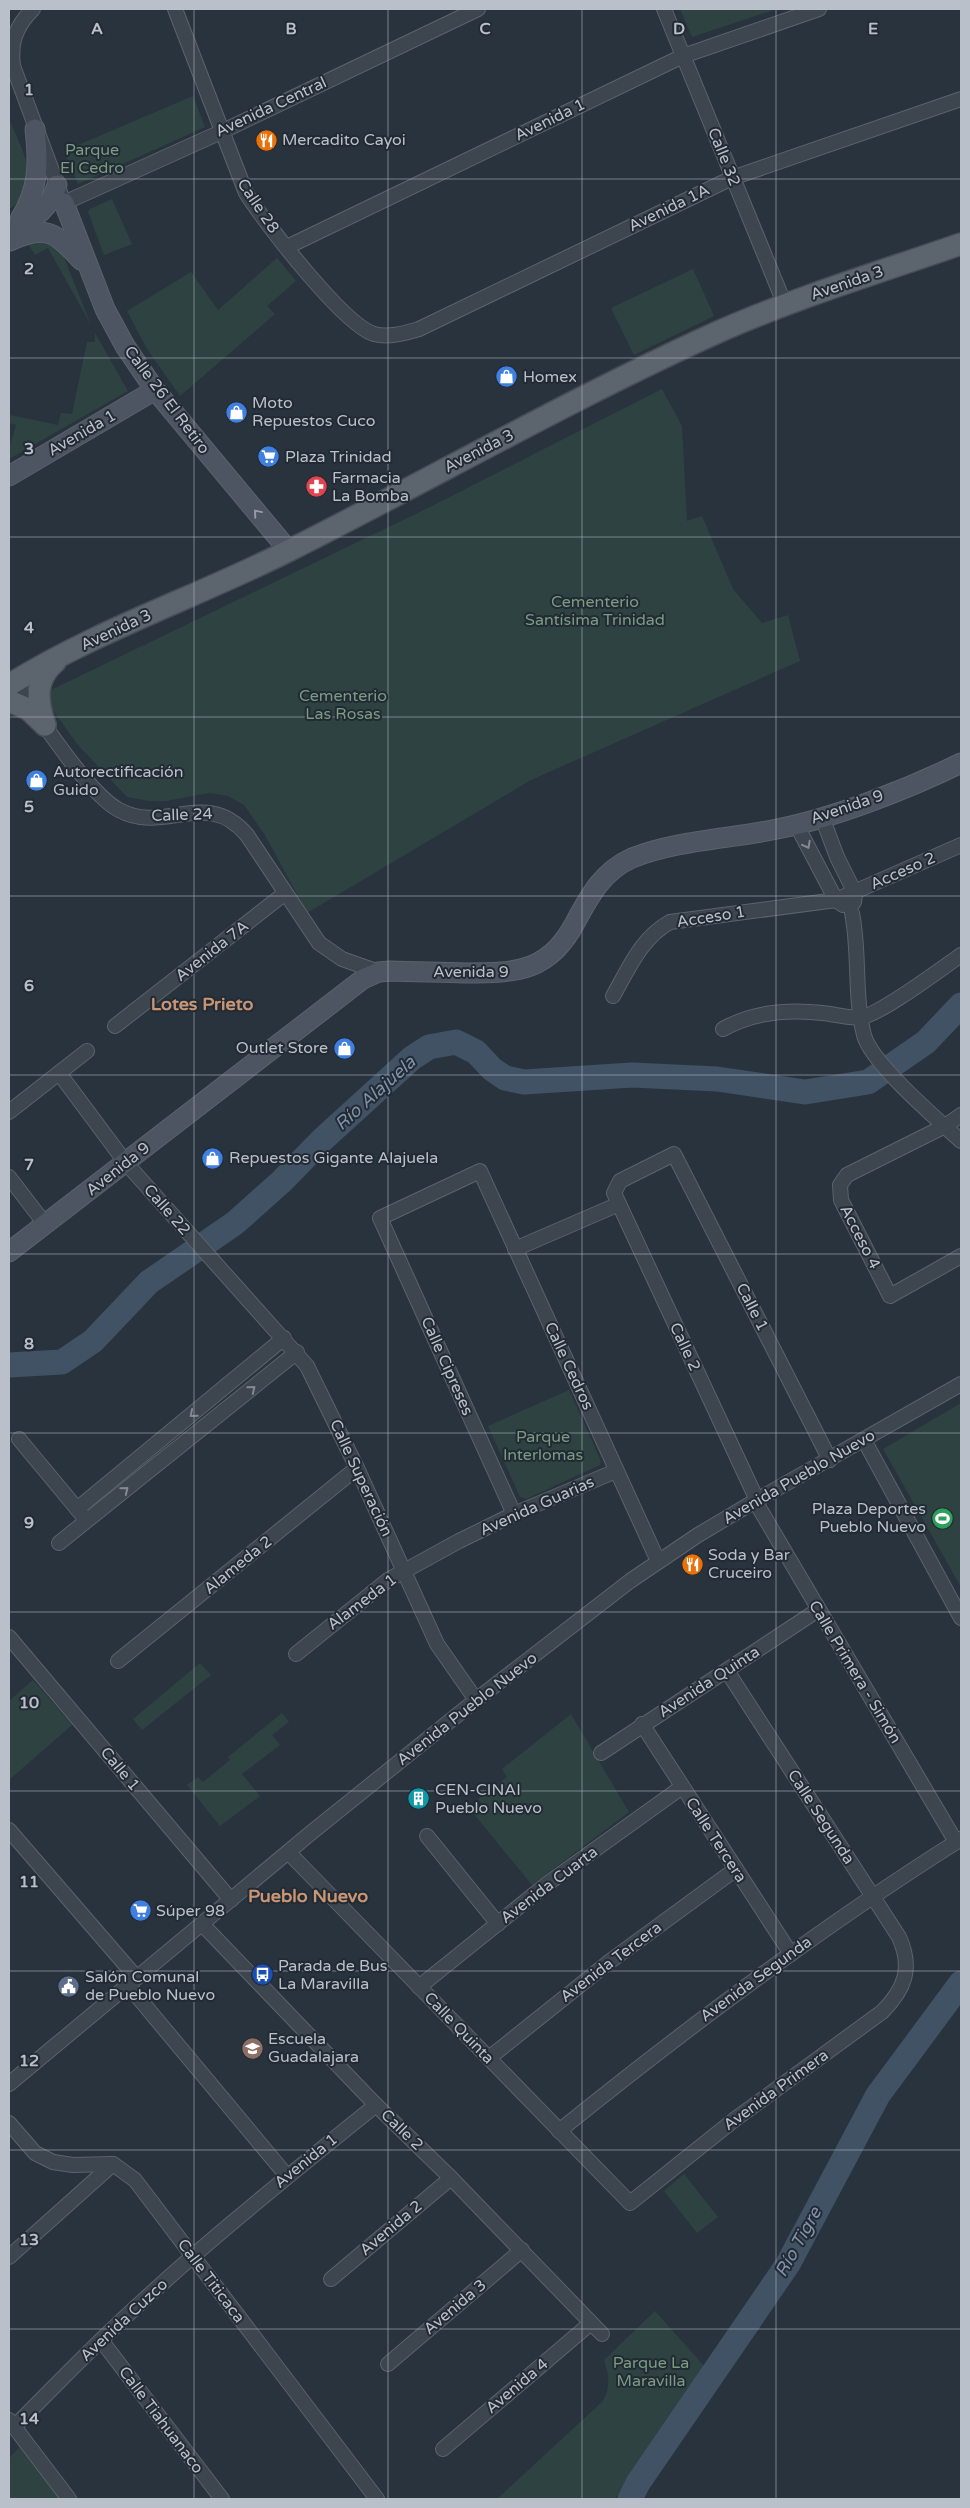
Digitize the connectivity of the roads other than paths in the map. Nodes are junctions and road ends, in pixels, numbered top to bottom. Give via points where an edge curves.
1 (33, 9) edge
2 (176, 9) edge
3 (478, 9) edge
4 (664, 9) edge
5 (819, 9) edge
6 (683, 56) junction
7 (961, 99) edge
8 (35, 129) junction
9 (221, 132) junction
10 (732, 178) junction
11 (57, 185) junction
12 (64, 204) junction
13 (46, 208) junction
14 (11, 232) edge
15 (961, 244) edge
16 (287, 246) junction
17 (87, 267) junction
18 (785, 305) junction
19 (385, 335) joint
20 (155, 390) junction
21 (9, 476) edge
22 (289, 551) junction
23 (64, 654) junction
24 (10, 689) edge
25 (45, 725) junction
26 (961, 763) edge
27 (822, 817) junction
28 (796, 824) junction
29 (961, 845) edge
30 (284, 894) junction
31 (846, 896) junction
32 (961, 955) edge
33 (342, 959) junction
34 (379, 972) junction
35 (344, 992) junction
36 (613, 996) dead end
37 (861, 1017) junction
38 (115, 1026) dead end
39 (723, 1029) dead end
40 (87, 1051) dead end
41 (59, 1073) junction
42 (9, 1112) edge
43 (961, 1115) edge
44 (944, 1126) junction
45 (961, 1141) edge
46 (126, 1163) junction
47 (480, 1172) joint
48 (9, 1177) edge
49 (617, 1198) junction
50 (45, 1224) junction
51 (515, 1249) junction
52 (9, 1252) edge
53 (961, 1256) edge
54 (223, 1273) joint
55 (284, 1338) junction
56 (297, 1352) junction
57 (961, 1384) edge
58 (19, 1438) dead end
59 (864, 1440) junction
60 (830, 1460) junction
61 (357, 1468) junction
62 (616, 1471) junction
63 (756, 1501) junction
64 (78, 1509) junction
65 (514, 1514) junction
66 (87, 1520) junction
67 (459, 1541) joint
68 (59, 1544) dead end
69 (658, 1561) junction
70 (404, 1571) junction
71 (818, 1610) junction
72 (961, 1618) edge
73 (9, 1637) edge
74 (296, 1654) dead end
75 (118, 1661) dead end
76 (727, 1671) junction
77 (476, 1700) junction
78 (642, 1724) junction
79 (601, 1753) dead end
80 (682, 1787) junction
81 (9, 1830) edge
82 (427, 1836) dead end
83 (959, 1840) edge
84 (288, 1852) junction
85 (736, 1869) junction
86 (873, 1897) junction
87 (231, 1900) junction
88 (202, 1924) junction
89 (498, 1924) junction
90 (791, 1954) junction
91 (907, 1966) joint
92 (131, 1981) junction
93 (419, 1987) junction
94 (489, 2058) junction
95 (9, 2084) edge
96 (376, 2105) junction
97 (9, 2123) edge
98 (559, 2131) junction
99 (113, 2164) junction
100 (287, 2176) junction
101 (451, 2178) junction
102 (630, 2203) joint
103 (238, 2219) joint
104 (522, 2250) junction
105 (9, 2257) edge
106 (193, 2257) junction
107 (331, 2279) dead end
108 (591, 2323) junction
109 (602, 2334) dead end
110 (101, 2340) junction
111 (388, 2364) dead end
112 (12, 2423) edge
113 (443, 2449) dead end
114 (69, 2499) edge
115 (222, 2499) edge
116 (377, 2499) edge

1 - 8 street via 19,24 11,54 16,79
2 - 9 street, Calle 28
3 - 9 street, Avenida Central
4 - 6 street, Calle 32
5 - 6 street, Avenida 1
6 - 10 street, Calle 32
6 - 16 street, Avenida 1
7 - 10 street, Avenida 1A
8 - 11 street
8 - 14 street via 39,161 37,182 30,203
9 - 12 street, Avenida Central
9 - 16 street, Calle 28 via 246,194
10 - 18 street, Calle 32
10 - 19 street, Avenida 1A via 419,329
11 - 12 street
11 - 13 street
12 - 13 street, Avenida Central
12 - 14 street, Avenida Central via 39,223
12 - 17 street, Calle 26 El Retiro
13 - 14 street, Avenida Central via 33,211
14 - 17 street via 48,232 66,243
15 - 18 main road, Avenida 3
16 - 19 street, Calle 28 via 348,318 374,334
17 - 20 street, Calle 26 El Retiro via 114,327
18 - 22 main road, Avenida 3 via 678,351
20 - 21 street, Avenida 1
22 -> 20 street, Calle 26 El Retiro
22 - 23 main road, Avenida 3
23 - 24 main road, Avenida 3
23 - 25 main road via 50,666 40,682 38,698
24 - 25 main road
25 - 30 street, Calle 24 via 101,797 120,810 155,817 218,813 232,820 247,835
26 - 27 street, Avenida 9
27 - 28 street, Avenida 9
27 - 31 street via 838,857
28 -> 31 street
28 - 34 street, Avenida 9 via 651,852 616,866 601,879 559,948 531,968 494,973
29 - 31 street, Acceso 2
30 - 33 street, Calle 24 via 313,936
30 - 38 street, Avenida 7A
31 - 36 street, Acceso 1 via 670,922 655,930 646,940
31 - 37 street via 856,930
32 - 37 street via 890,1003
33 - 34 street, Calle 24
33 - 35 street via 351,973
34 - 35 street, Avenida 9
35 - 46 street, Avenida 9
37 - 39 street via 807,1011 772,1013 741,1019
37 - 44 street via 864,1036 875,1054
40 - 41 street
41 - 42 street
41 - 46 street, Calle 22
43 - 44 street
44 - 45 street
44 - 53 street, Acceso 4 via 847,1175 840,1185 841,1200 890,1296
46 - 50 street, Avenida 9
46 - 54 street, Calle 22
47 - 51 street, Calle Cedros
47 - 65 street, Calle Cipreses via 380,1218
48 - 50 street
49 - 51 street
49 - 60 street, Calle 1 via 620,1181 674,1154
49 - 63 street, Calle 2
50 - 52 street, Avenida 9
51 - 62 street, Calle Cedros
54 - 55 street, Calle Superación
55 - 56 street, Calle Superación
55 -> 64 street
56 - 61 street, Calle Superación via 315,1378
66 -> 56 street
57 - 59 street, Avenida Pueblo Nuevo
58 - 64 street
59 - 60 street, Avenida Pueblo Nuevo
59 - 72 street
60 - 63 street, Avenida Pueblo Nuevo
61 - 70 street, Calle Superación
61 - 75 street, Alameda 2
62 - 65 street, Avenida Guarias
62 - 69 street, Calle Cedros
63 - 69 street, Avenida Pueblo Nuevo
63 - 71 street, Calle Primera - Simón
64 - 66 street
65 - 67 street, Avenida Guarias
66 - 68 street
67 - 70 street, Alameda 1
69 - 77 street, Avenida Pueblo Nuevo
70 - 74 street, Alameda 1 via 388,1580
70 - 77 street, Calle Superación via 444,1657
71 - 76 street, Avenida Quinta
71 - 83 street, Calle Primera - Simón
73 - 87 street, Calle 1
76 - 78 street, Avenida Quinta
76 - 86 street, Calle Segunda
77 - 84 street, Avenida Pueblo Nuevo
78 - 79 street, Avenida Quinta
78 - 80 street, Calle Tercera
80 - 85 street, Calle Tercera
80 - 89 street, Avenida Cuarta
81 - 92 street
82 - 89 street
83 - 86 street, Avenida Segunda
84 - 87 street, Avenida Pueblo Nuevo
84 - 93 street, Calle Quinta
85 - 90 street, Calle Tercera
85 - 94 street, Avenida Tercera via 609,1962
86 - 90 street, Avenida Segunda
86 - 91 street, Calle Segunda via 899,1937 906,1952
87 - 88 street, Avenida Pueblo Nuevo
88 - 92 street, Avenida Pueblo Nuevo
88 - 96 street, Calle 2
89 - 93 street, Avenida Cuarta
90 - 98 street, Avenida Segunda via 671,2040
91 - 102 street, Avenida Primera via 902,1986 882,2012 734,2120
92 - 95 street, Avenida Pueblo Nuevo
92 - 100 street
93 - 94 street, Calle Quinta
94 - 98 street, Calle Quinta
96 - 100 street, Avenida 1
96 - 101 street, Calle 2
97 - 99 street via 35,2153 53,2162
98 - 102 street, Calle Quinta
99 - 105 street
99 - 106 street, Calle Titicaca via 134,2180
100 - 103 street, Avenida 1
101 - 104 street, Calle 2
101 - 107 street, Avenida 2
103 - 106 street, Avenida Cuzco
104 - 108 street, Calle 2
104 - 111 street, Avenida 3
106 - 110 street, Avenida Cuzco
106 - 116 street, Calle Titicaca
108 - 109 street, Calle 2
108 - 113 street, Avenida 4
110 - 112 street, Avenida Cuzco
110 - 115 street, Calle Tiahuanaco
112 - 114 street

